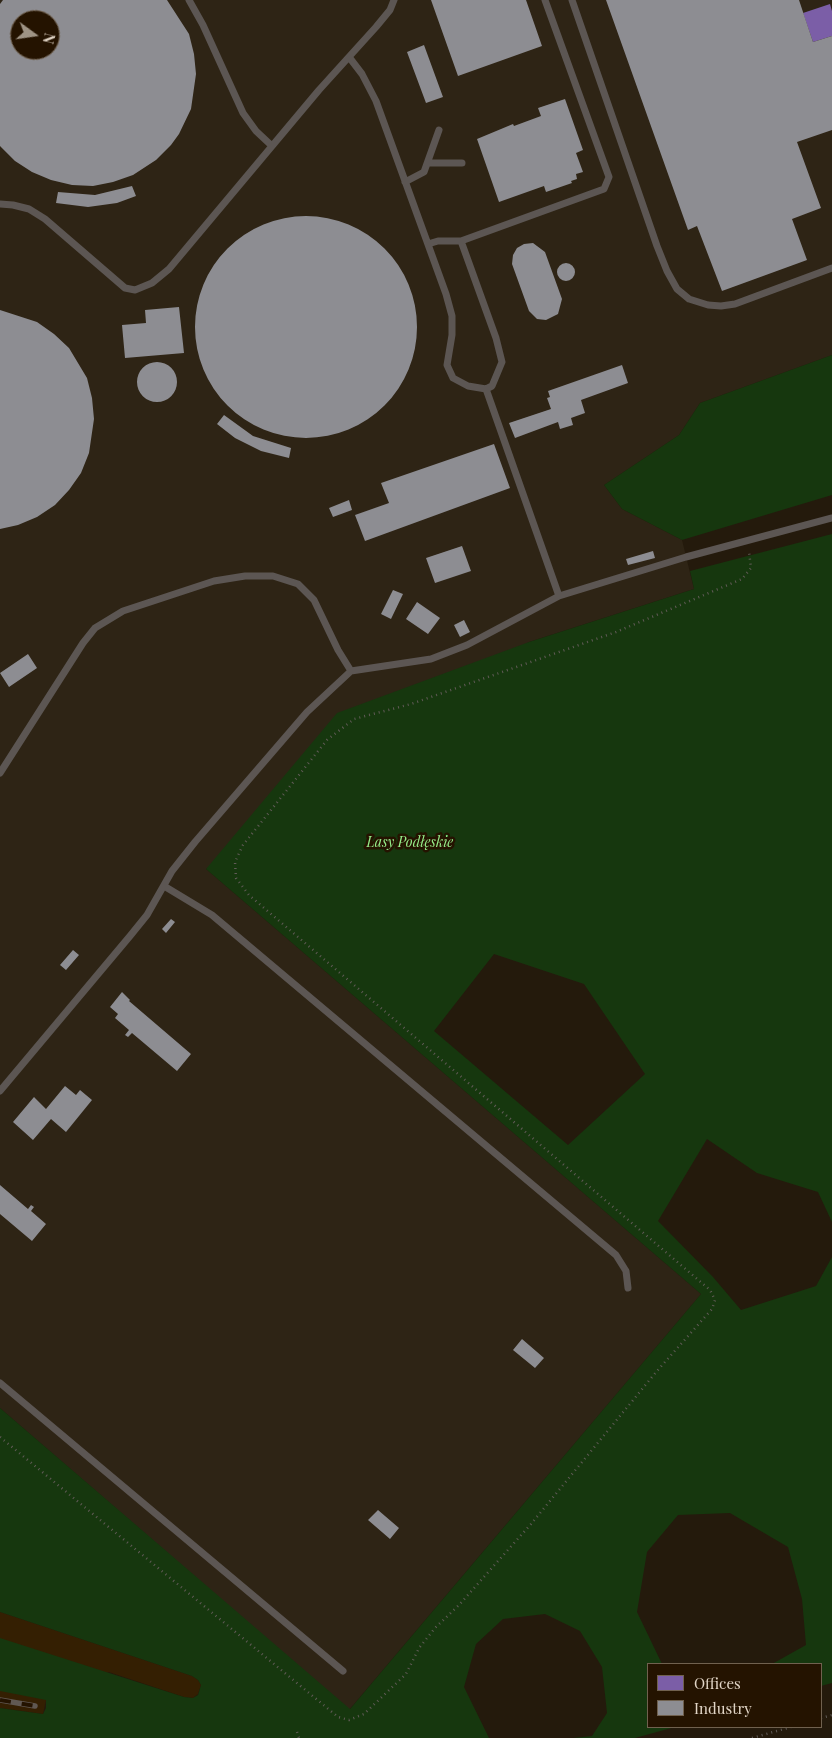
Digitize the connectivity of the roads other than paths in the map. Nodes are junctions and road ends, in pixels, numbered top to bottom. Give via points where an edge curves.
1 (189, 0) edge
2 (394, 0) edge
3 (546, 0) edge
4 (572, 0) edge
5 (349, 56) junction
6 (439, 130) dead end
7 (272, 146) junction
8 (429, 163) junction
9 (462, 163) dead end
10 (406, 182) junction
11 (0, 204) edge
12 (462, 241) junction
13 (428, 244) junction
14 (832, 268) edge
15 (486, 389) junction
16 (832, 518) edge
17 (559, 596) junction
18 (351, 671) junction
19 (0, 773) edge
20 (164, 886) junction
21 (0, 1091) edge
22 (628, 1288) dead end
23 (0, 1383) edge
24 (343, 1671) dead end

1 - 7 lane via 243,112
2 - 5 lane via 390,10
3 - 12 lane via 609,177 604,188
4 - 14 lane via 657,246 677,289 689,299 708,305 728,305
5 - 7 lane
5 - 10 lane via 376,102
6 - 8 lane
7 - 11 lane via 169,269 152,284 135,290 125,288 45,219 29,209
8 - 9 lane
8 - 10 lane via 424,172
10 - 13 lane
12 - 13 lane
12 - 15 lane via 502,362 492,386
13 - 15 lane via 452,316 447,365 453,378 468,386
15 - 17 lane
16 - 17 lane
17 - 18 lane via 467,645 431,660
18 - 19 lane via 314,600 298,584 273,576 214,581 123,610 94,628
18 - 20 lane via 307,712 195,842
20 - 21 lane via 130,936
20 - 22 lane via 212,915 616,1255 626,1271
23 - 24 lane

